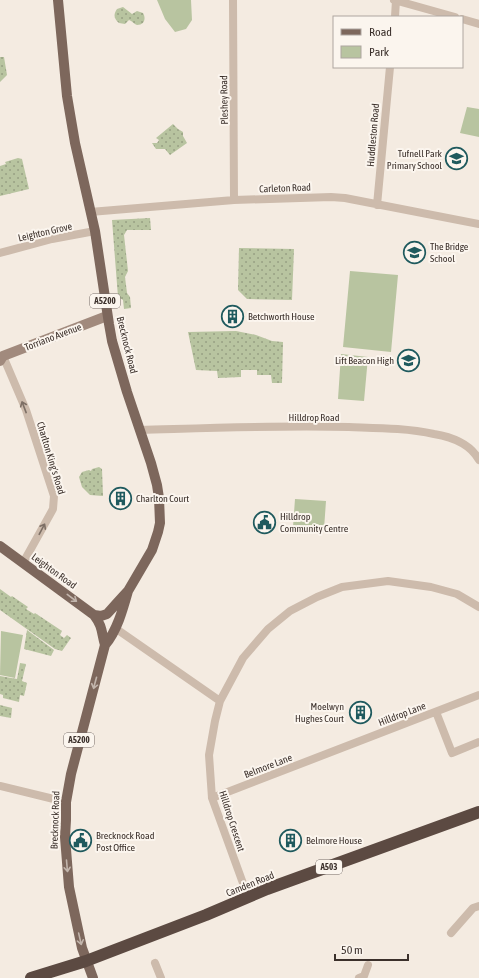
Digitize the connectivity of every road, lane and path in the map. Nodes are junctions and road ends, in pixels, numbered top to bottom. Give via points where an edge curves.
1 (58, 0) edge
2 (233, 0) edge
3 (396, 0) edge
4 (395, 16) edge
5 (452, 16) edge
6 (463, 19) edge
7 (479, 24) edge
8 (390, 68) edge
9 (234, 200) junction
10 (378, 205) junction
11 (90, 212) junction
12 (479, 224) edge
13 (95, 231) junction
14 (0, 254) edge
15 (107, 316) junction
16 (2, 358) edge
17 (140, 430) junction
18 (479, 460) edge
19 (0, 546) edge
20 (23, 563) junction
21 (128, 591) junction
22 (479, 607) edge
23 (94, 614) junction
24 (114, 628) junction
25 (105, 645) junction
26 (479, 695) edge
27 (220, 701) junction
28 (436, 712) junction
29 (479, 742) edge
30 (332, 752) joint
31 (0, 786) edge
32 (212, 798) junction
33 (66, 802) junction
34 (479, 812) edge
35 (248, 897) junction
36 (479, 906) edge
37 (451, 933) dead end
38 (86, 961) junction
39 (155, 963) dead end
40 (368, 965) dead end
41 (31, 978) edge
42 (93, 978) edge
43 (161, 978) edge
44 (359, 978) edge

1 - 11 main road, Brecknock Road / A5200 via 67,96
2 - 9 street, Pleshey Road
3 - 4 street
3 - 5 street
6 - 7 street
8 - 10 street, Huddleston Road
9 - 10 street, Carleton Road via 331,197
9 - 11 street, Carleton Road
10 - 12 street, Carleton Road
11 - 13 main road, Brecknock Road / A5200
13 - 14 street, Leighton Grove via 52,239
13 - 15 main road, Brecknock Road / A5200
15 - 16 street, Torriano Avenue
15 - 17 main road, Brecknock Road / A5200 via 116,355
20 -> 16 street, Charlton King's Road via 53,509 54,496 26,410
17 - 18 street, Hilldrop Road via 313,427 401,430 456,440 472,449
17 - 21 main road, Brecknock Road / A5200 via 157,485 160,523 152,550
19 - 20 main road, Leighton Road
20 -> 23 main road, Leighton Road
21 - 23 main road, Brecknock Road / A5200 via 107,614
21 - 24 main road, Brecknock Road / A5200
22 - 27 street, Hilldrop Crescent via 457,594 431,586 388,581 342,587 299,606 268,629 243,658
23 - 25 main road, A5200 via 102,628
24 - 25 main road, Brecknock Road / A5200
24 - 27 street
25 -> 33 main road, Brecknock Road / A5200 via 77,748
26 - 28 street, Hilldrop Lane
27 - 32 street, Hilldrop Crescent via 209,755
28 - 29 street via 452,753
28 - 30 street, Hilldrop Lane
30 - 32 street, Belmore Lane
31 - 33 street
32 - 35 street, Hilldrop Crescent
33 -> 38 main road, Brecknock Road / A5200 via 65,837 69,887 74,918
34 - 35 highway, Camden Road / A503
35 - 38 highway, Camden Road / A503 via 201,918
36 - 37 street via 473,908
38 - 41 highway, Camden Road / A503
38 - 42 main road, A5200
39 - 43 street
40 - 44 street via 364,976

